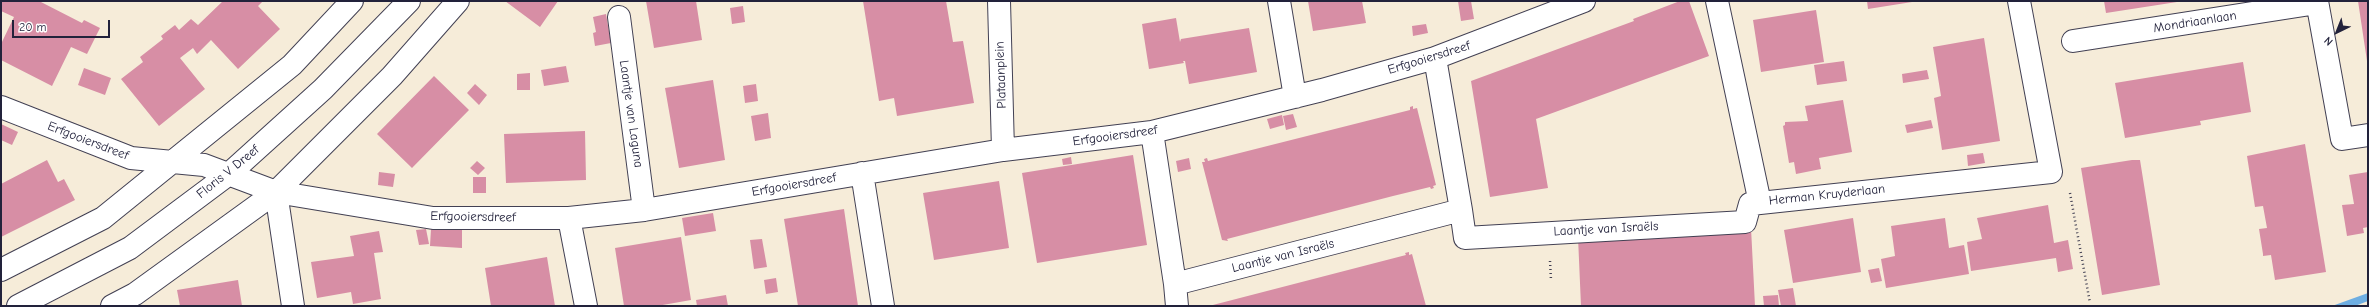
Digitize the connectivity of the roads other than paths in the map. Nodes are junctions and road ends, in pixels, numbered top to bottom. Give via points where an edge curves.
1 (352, 1) edge
2 (409, 1) edge
3 (458, 1) edge
4 (999, 1) edge
5 (1279, 1) edge
6 (1717, 1) edge
7 (2019, 1) edge
8 (1579, 2) edge
9 (2317, 2) edge
10 (619, 17) dead end
11 (2073, 41) dead end
12 (1435, 58) junction
13 (1295, 97) junction
14 (1, 107) edge
15 (1152, 132) junction
16 (2368, 135) edge
17 (1004, 150) junction
18 (175, 161) junction
19 (862, 173) junction
20 (229, 174) junction
21 (276, 192) junction
22 (1760, 202) junction
23 (644, 210) junction
24 (1461, 210) junction
25 (569, 218) junction
26 (1, 270) edge
27 (1175, 284) junction
28 (18, 306) edge
29 (112, 306) edge
30 (293, 306) edge
31 (586, 306) edge
32 (883, 306) edge
33 (1177, 306) edge

1 - 18 street via 292,65
2 - 20 street, Floris V Dreef via 323,89
3 - 21 street via 392,76
4 - 17 street, Plataanplein
5 - 13 street
6 - 22 street, Herman Kruyderlaan
7 - 22 street, Herman Kruyderlaan via 2051,172
8 - 12 street, Erfgooiersdreef
9 - 11 street, Mondriaanlaan
9 - 16 street, Mondriaanlaan via 2342,139
10 - 23 street, Laantje van Laguna
12 - 13 street, Erfgooiersdreef
12 - 24 street, Laantje van Israëls
13 - 15 street, Erfgooiersdreef
14 - 18 street, Erfgooiersdreef via 131,158
15 - 17 street, Erfgooiersdreef
15 - 27 street
17 - 19 street, Erfgooiersdreef
18 - 20 street, Erfgooiersdreef via 204,165
18 - 26 street via 103,218
19 - 23 street, Erfgooiersdreef
19 - 32 street
20 - 21 street, Erfgooiersdreef
20 - 28 street, Floris V Dreef via 130,248
21 - 25 street, Erfgooiersdreef via 433,218
21 - 29 street via 135,294
21 - 30 street
22 - 24 street, Laantje van Israëls via 1750,204 1745,222 1465,238
23 - 25 street, Erfgooiersdreef
24 - 27 street, Laantje van Israëls
25 - 31 street
27 - 33 street

